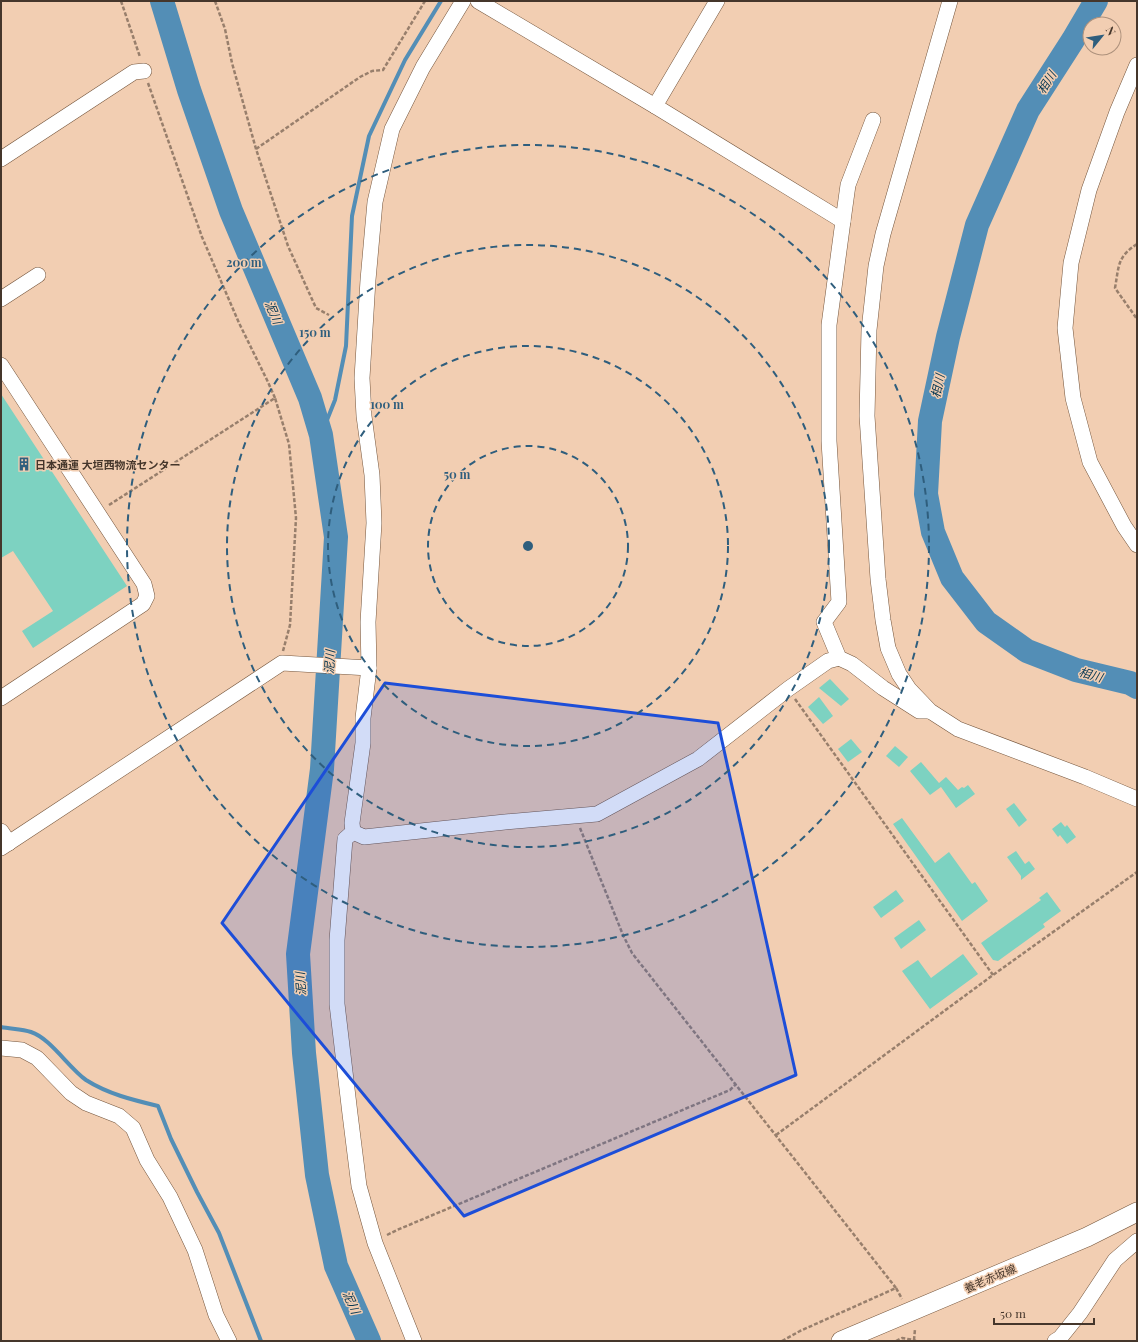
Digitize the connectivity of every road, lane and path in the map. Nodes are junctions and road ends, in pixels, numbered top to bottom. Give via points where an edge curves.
1 (121, 1) edge
2 (216, 1) edge
3 (425, 1) edge
4 (463, 1) edge
5 (478, 1) edge
6 (717, 1) edge
7 (950, 1) edge
8 (1137, 65) edge
9 (144, 71) junction
10 (655, 106) junction
11 (873, 120) dead end
12 (256, 149) junction
13 (1, 159) edge
14 (843, 222) junction
15 (1137, 244) edge
16 (38, 275) dead end
17 (1, 299) edge
18 (329, 315) dead end
19 (1137, 319) edge
20 (1, 365) edge
21 (275, 398) junction
22 (97, 512) junction
23 (1137, 545) edge
24 (839, 658) junction
25 (285, 664) junction
26 (364, 668) junction
27 (788, 689) junction
28 (1, 698) edge
29 (930, 711) junction
30 (1137, 799) edge
31 (576, 816) junction
32 (354, 832) junction
33 (4, 841) edge
34 (1137, 872) edge
35 (993, 975) junction
36 (1, 1048) edge
37 (736, 1084) junction
38 (776, 1135) junction
39 (1137, 1212) edge
40 (1137, 1241) edge
41 (375, 1243) junction
42 (896, 1288) junction
43 (902, 1299) dead end
44 (915, 1329) dead end
45 (915, 1340) edge
46 (229, 1341) edge
47 (414, 1341) edge
48 (782, 1341) edge
49 (841, 1341) edge
50 (896, 1341) edge
51 (1055, 1341) edge

1 - 9 path
2 - 12 path
3 - 12 path via 383,70 372,71 360,77
4 - 26 street via 423,67 392,129 375,202 362,378 374,523
5 - 10 street
6 - 10 street
7 - 29 street via 883,234 876,266 869,330 867,416 883,620 888,648 899,674 909,690
8 - 23 street via 1089,190 1071,263 1065,328 1073,398 1090,462
9 - 13 street via 134,72
9 - 21 path via 202,236 239,323
10 - 14 street
11 - 14 street via 848,185
12 - 18 path via 288,246 316,308
14 - 24 street via 829,325 829,441 839,602 824,622
15 - 19 path via 1119,261 1116,288
16 - 17 street
20 - 22 street
21 - 22 path
21 - 25 path via 289,444 296,518 290,625 281,655
22 - 28 street via 144,584 147,596 143,604
24 - 27 street via 828,661
24 - 29 street via 852,664 919,711
25 - 26 street
25 - 33 street
26 - 32 street via 363,743 352,823
27 - 31 street via 698,760 597,814
27 - 35 path
29 - 30 street via 958,729
31 - 32 street via 364,837
31 - 37 path via 632,953
32 - 41 street via 345,839 337,940 337,1004 360,1186
34 - 35 path
35 - 38 path
36 - 46 street via 22,1050 36,1058 71,1093 86,1103 119,1116 132,1128 147,1160 170,1197 195,1250 216,1315
37 - 38 path
37 - 41 path via 730,1090 397,1230
38 - 42 path
39 - 49 main road, 養老赤坂線 via 1087,1237
40 - 51 street via 1115,1260 1080,1313
41 - 47 street
42 - 43 path
42 - 48 path
44 - 45 path
45 - 50 path via 902,1338

